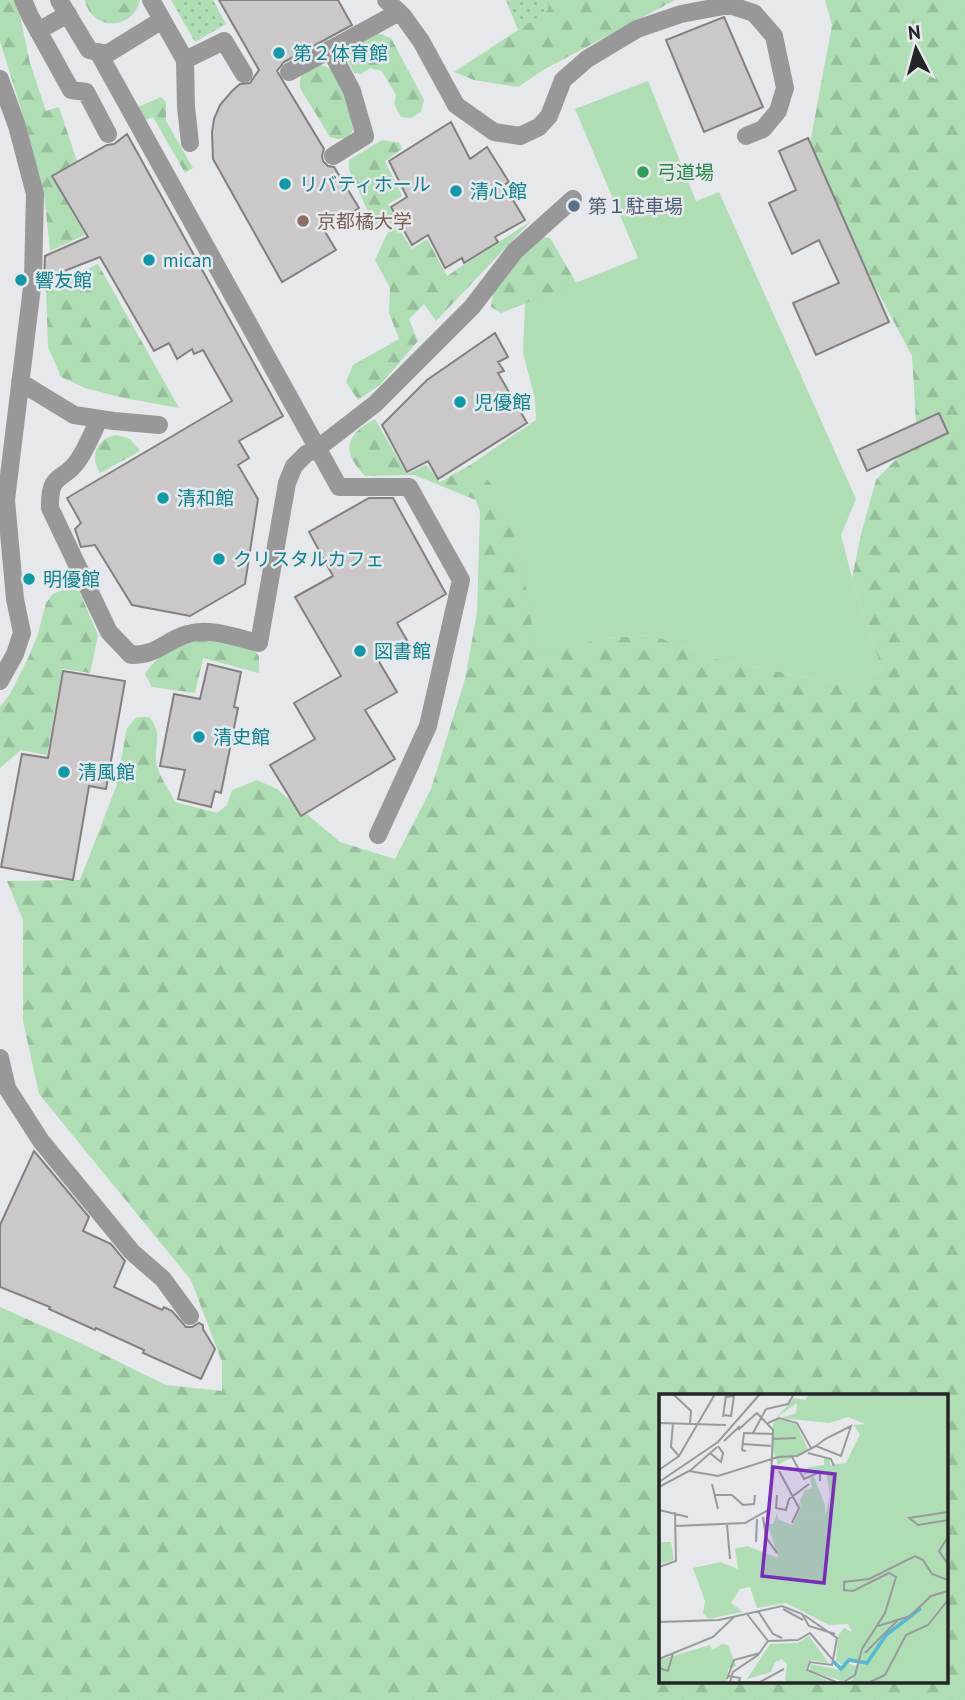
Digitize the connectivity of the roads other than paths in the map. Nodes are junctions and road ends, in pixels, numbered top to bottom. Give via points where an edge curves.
1 (23, 0) edge
2 (151, 0) edge
3 (392, 6) edge
4 (64, 7) edge
5 (162, 20) junction
6 (38, 31) junction
7 (330, 49) junction
8 (98, 52) junction
9 (185, 60) junction
10 (289, 72) dead end
11 (244, 74) dead end
12 (0, 79) edge
13 (107, 134) dead end
14 (746, 135) dead end
15 (190, 143) dead end
16 (332, 156) dead end
17 (573, 198) dead end
18 (20, 382) junction
19 (99, 419) junction
20 (159, 425) dead end
21 (318, 448) junction
22 (4, 513) edge
23 (0, 681) edge
24 (378, 835) dead end
25 (0, 1058) edge
26 (190, 1316) dead end

1 - 6 street
2 - 5 street
3 - 7 street
3 - 14 street via 421,41 456,105 494,132 520,136 549,116 563,80 587,59 637,29 681,13 729,5 754,13 774,36 785,88 778,111 763,129
4 - 6 street
4 - 8 street via 89,50
5 - 8 street via 107,54
5 - 9 street
6 - 13 street via 71,90 86,92
7 - 10 street
7 - 16 street via 352,91 365,136
8 - 21 street
9 - 11 street via 224,41
9 - 15 street
12 - 18 street via 35,194 33,279
17 - 21 street via 515,251 472,307 375,404
18 - 19 street via 74,415
18 - 22 street
19 - 20 street
19 - 21 street via 78,462 54,480 50,508 109,632 131,655 147,655 201,631 259,643 287,483 294,466
21 - 24 street via 339,487 409,487 461,580 428,726
22 - 23 street via 22,633
25 - 26 street via 7,1088 41,1141

